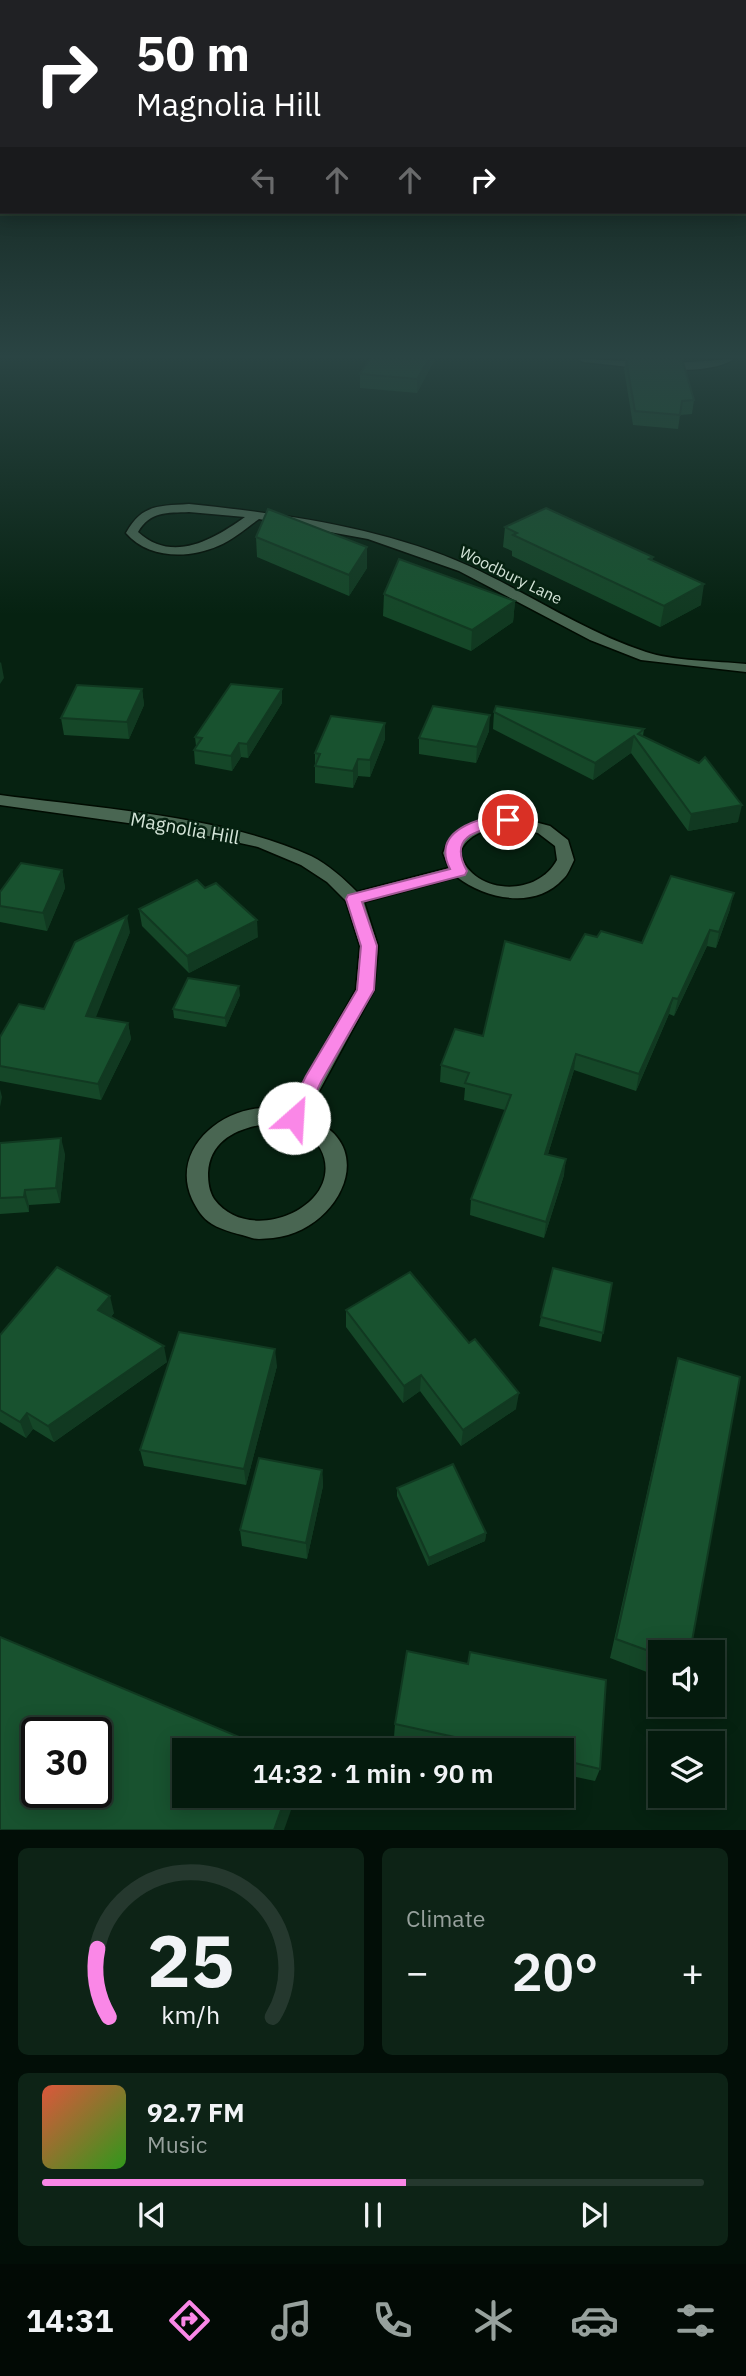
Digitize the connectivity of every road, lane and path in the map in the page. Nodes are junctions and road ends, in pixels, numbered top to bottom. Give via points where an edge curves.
1 (257, 515) junction
2 (746, 668) edge
3 (0, 800) edge
4 (460, 871) junction
5 (354, 899) junction
6 (294, 1118) junction

1 - 1 street, Woodbury Lane via 189,508 155,510 139,520 132,533 141,545 163,551 188,550 212,544
1 - 2 street, Woodbury Lane via 371,536 463,568 646,657
3 - 5 street, Magnolia Hill via 185,826 263,843 307,861
4 - 4 street via 486,888 522,892 553,882 567,861 557,838 543,829 517,821 489,821 473,827 453,847
4 - 5 street
5 - 6 street, Magnolia Hill via 369,946 365,990
6 - 6 street via 252,1117 215,1136 203,1152 197,1187 219,1218 264,1231 289,1227 311,1216 328,1199 337,1180 337,1160 329,1142 315,1128

